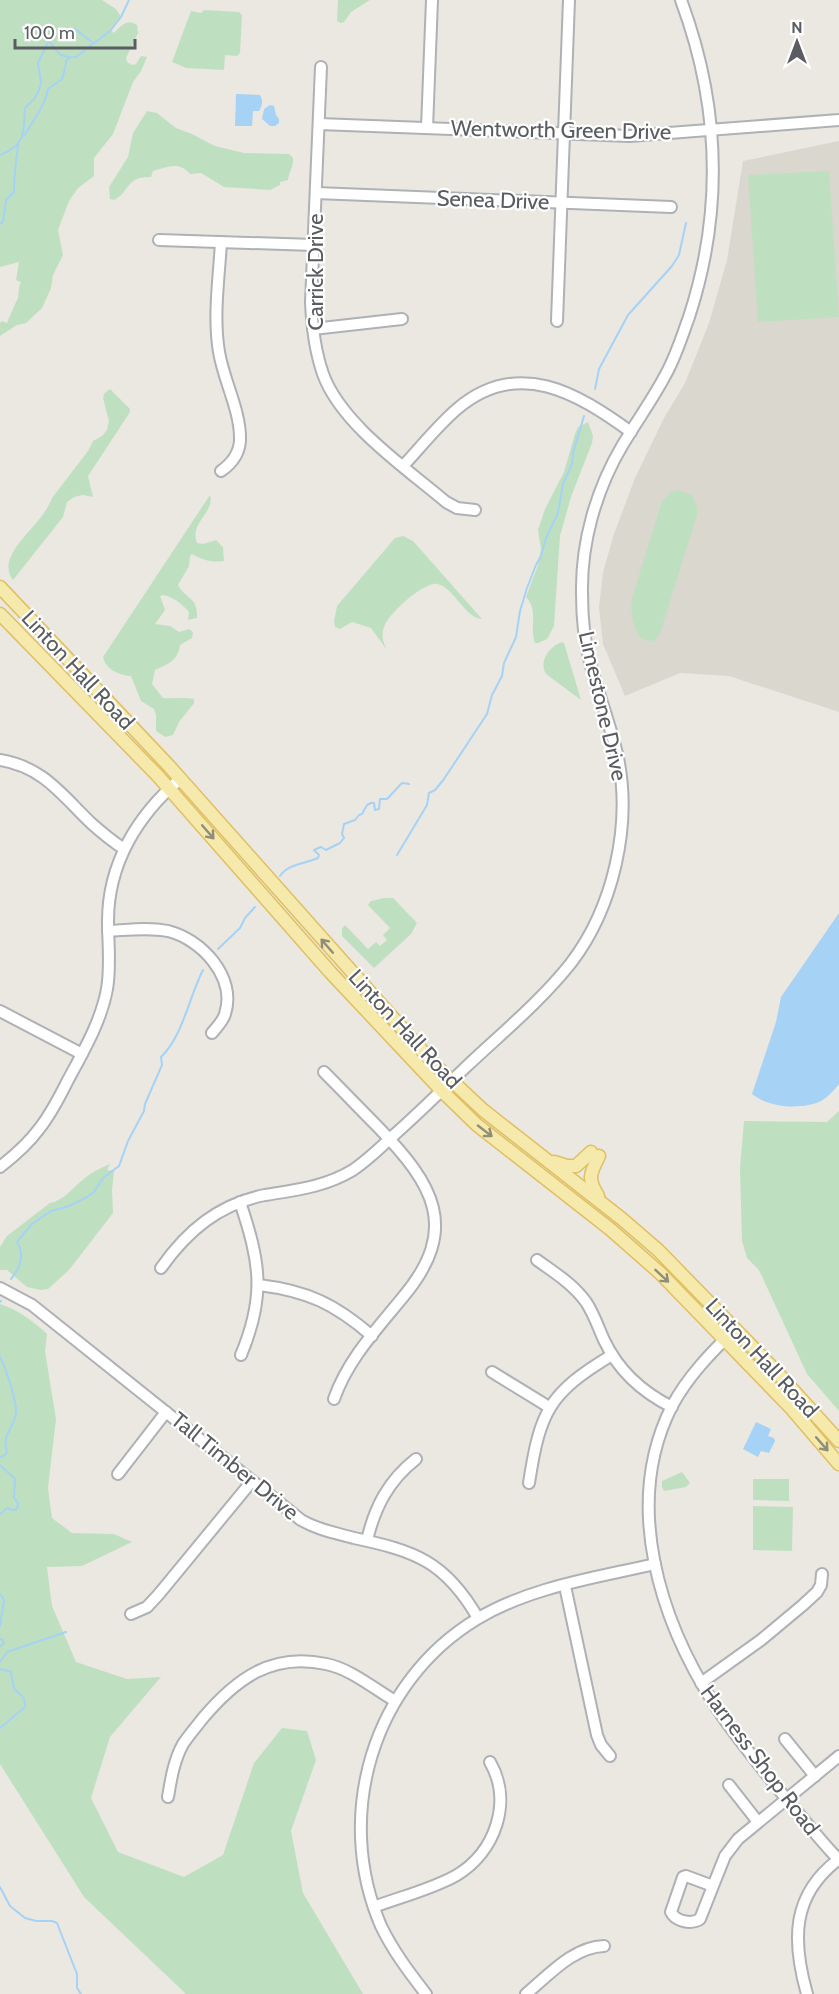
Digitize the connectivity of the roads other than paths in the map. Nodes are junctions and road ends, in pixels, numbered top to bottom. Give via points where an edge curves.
1 (432, 0) edge
2 (569, 0) edge
3 (681, 0) edge
4 (321, 67) dead end
5 (839, 120) edge
6 (319, 124) junction
7 (427, 128) junction
8 (712, 128) junction
9 (564, 133) junction
10 (316, 193) junction
11 (561, 203) junction
12 (671, 207) dead end
13 (159, 240) dead end
14 (221, 242) junction
15 (314, 245) junction
16 (402, 319) dead end
17 (556, 321) dead end
18 (313, 329) junction
19 (631, 432) junction
20 (404, 466) junction
21 (221, 471) dead end
22 (475, 510) dead end
23 (0, 587) edge
24 (0, 614) edge
25 (0, 760) edge
26 (180, 779) junction
27 (170, 788) junction
28 (123, 849) junction
29 (108, 932) junction
30 (0, 1011) edge
31 (212, 1033) dead end
32 (82, 1054) junction
33 (324, 1072) dead end
34 (452, 1081) junction
35 (442, 1091) junction
36 (390, 1139) junction
37 (548, 1160) junction
38 (0, 1167) edge
39 (240, 1202) junction
40 (602, 1202) junction
41 (537, 1260) dead end
42 (161, 1268) dead end
43 (259, 1286) junction
44 (0, 1287) edge
45 (735, 1329) junction
46 (372, 1336) junction
47 (725, 1340) junction
48 (241, 1355) dead end
49 (612, 1355) junction
50 (492, 1372) dead end
51 (334, 1399) dead end
52 (549, 1407) junction
53 (672, 1407) junction
54 (166, 1412) junction
55 (839, 1441) edge
56 (416, 1460) dead end
57 (839, 1464) edge
58 (118, 1474) dead end
59 (252, 1481) junction
60 (529, 1483) dead end
61 (367, 1540) junction
62 (655, 1564) junction
63 (822, 1574) dead end
64 (565, 1586) junction
65 (131, 1614) dead end
66 (478, 1618) junction
67 (701, 1683) junction
68 (395, 1701) junction
69 (785, 1739) dead end
70 (610, 1756) dead end
71 (839, 1756) edge
72 (490, 1762) dead end
73 (815, 1776) junction
74 (729, 1785) dead end
75 (168, 1797) dead end
76 (786, 1799) junction
77 (758, 1822) junction
78 (838, 1859) edge
79 (713, 1886) junction
80 (374, 1907) junction
81 (604, 1946) dead end
82 (426, 1994) edge
83 (526, 1994) edge
84 (807, 1994) edge

1 - 7 street
2 - 9 street
3 - 8 street, Limestone Drive via 696,43
4 - 6 street, Carrick Drive
5 - 8 street, Wentworth Green Drive
6 - 7 street, Wentworth Green Drive
6 - 10 street, Carrick Drive
7 - 9 street, Wentworth Green Drive
8 - 9 street, Wentworth Green Drive via 650,135
8 - 19 street, Limestone Drive via 711,224 699,284 668,371
9 - 11 street
10 - 11 street, Senea Drive
10 - 15 street, Carrick Drive
11 - 12 street, Senea Drive
11 - 17 street
13 - 14 street
14 - 15 street
14 - 21 street via 218,342 240,443 233,460
15 - 18 street, Carrick Drive
16 - 18 street
18 - 20 street, Carrick Drive via 323,376 337,401 354,423
19 - 20 street via 561,390 534,384 510,385 485,392 457,409
19 - 34 street, Limestone Drive via 611,465 598,498 587,543 582,592 588,657 612,734 621,781 622,819 609,886 595,924 573,960
20 - 22 street, Carrick Drive via 446,502
23 - 26 main road, Linton Hall Road
24 - 27 main road, Linton Hall Road
25 - 28 street via 22,765 43,777
26 - 27 street
34 -> 26 main road, Linton Hall Road
27 - 28 street
27 -> 35 main road, Linton Hall Road via 331,973
28 - 29 street via 109,898
29 - 31 street via 145,928 168,931 191,940 205,951 220,972 226,996 226,1012
29 - 32 street via 107,989
30 - 32 street
32 - 38 street via 40,1128
33 - 36 street
34 - 35 street, Limestone Drive
34 - 37 main road, Linton Hall Road
35 - 36 street, Limestone Drive
35 -> 47 main road, Linton Hall Road via 477,1125 619,1236
36 - 39 street, Limestone Drive via 365,1162 335,1179
36 - 46 street via 425,1186 433,1209 434,1237 422,1273
37 - 40 main road, Linton Hall Road
37 - 40 main road via 574,1167 595,1154 590,1179
39 - 42 street, Limestone Drive via 199,1224
39 - 43 street via 255,1252
40 - 45 main road, Linton Hall Road via 658,1250
41 - 49 street via 568,1282 585,1301
43 - 46 street via 314,1297 342,1312
43 - 48 street
44 - 54 street, Tall Timber Drive via 32,1305
45 - 47 street, Harness Shop Road
45 - 55 main road, Linton Hall Road
46 - 51 street via 347,1370
47 - 53 street, Harness Shop Road via 695,1371
47 -> 57 main road, Linton Hall Road
49 - 52 street via 571,1382
49 - 53 street via 633,1381
50 - 52 street
52 - 60 street via 539,1431
53 - 62 street, Harness Shop Road via 658,1442 650,1483 649,1526
54 - 58 street
54 - 59 street, Tall Timber Drive
56 - 61 street via 386,1490
59 - 61 street, Tall Timber Drive via 310,1525
59 - 65 street via 159,1594 147,1607
61 - 66 street, Tall Timber Drive via 409,1552 436,1567
62 - 64 street
62 - 67 street, Harness Shop Road via 673,1622
63 - 67 street via 817,1592 803,1605
64 - 66 street via 514,1600
64 - 70 street via 597,1735
66 - 68 street via 431,1654
67 - 76 street, Harness Shop Road
68 - 75 street via 350,1673 326,1664 280,1664 251,1674 220,1699 188,1736 176,1760
68 - 80 street via 369,1761 362,1803 362,1847
69 - 73 street
71 - 73 street
72 - 80 street via 501,1790 501,1807 493,1833 477,1858 447,1880
73 - 76 street
74 - 77 street
76 - 77 street
76 - 78 street, Harness Shop Road
77 - 79 street via 732,1846
78 - 84 street via 811,1889 801,1913 797,1954
79 - 79 street via 683,1877 671,1912 674,1918 692,1923 700,1919
80 - 82 street via 392,1946
81 - 83 street via 579,1952

